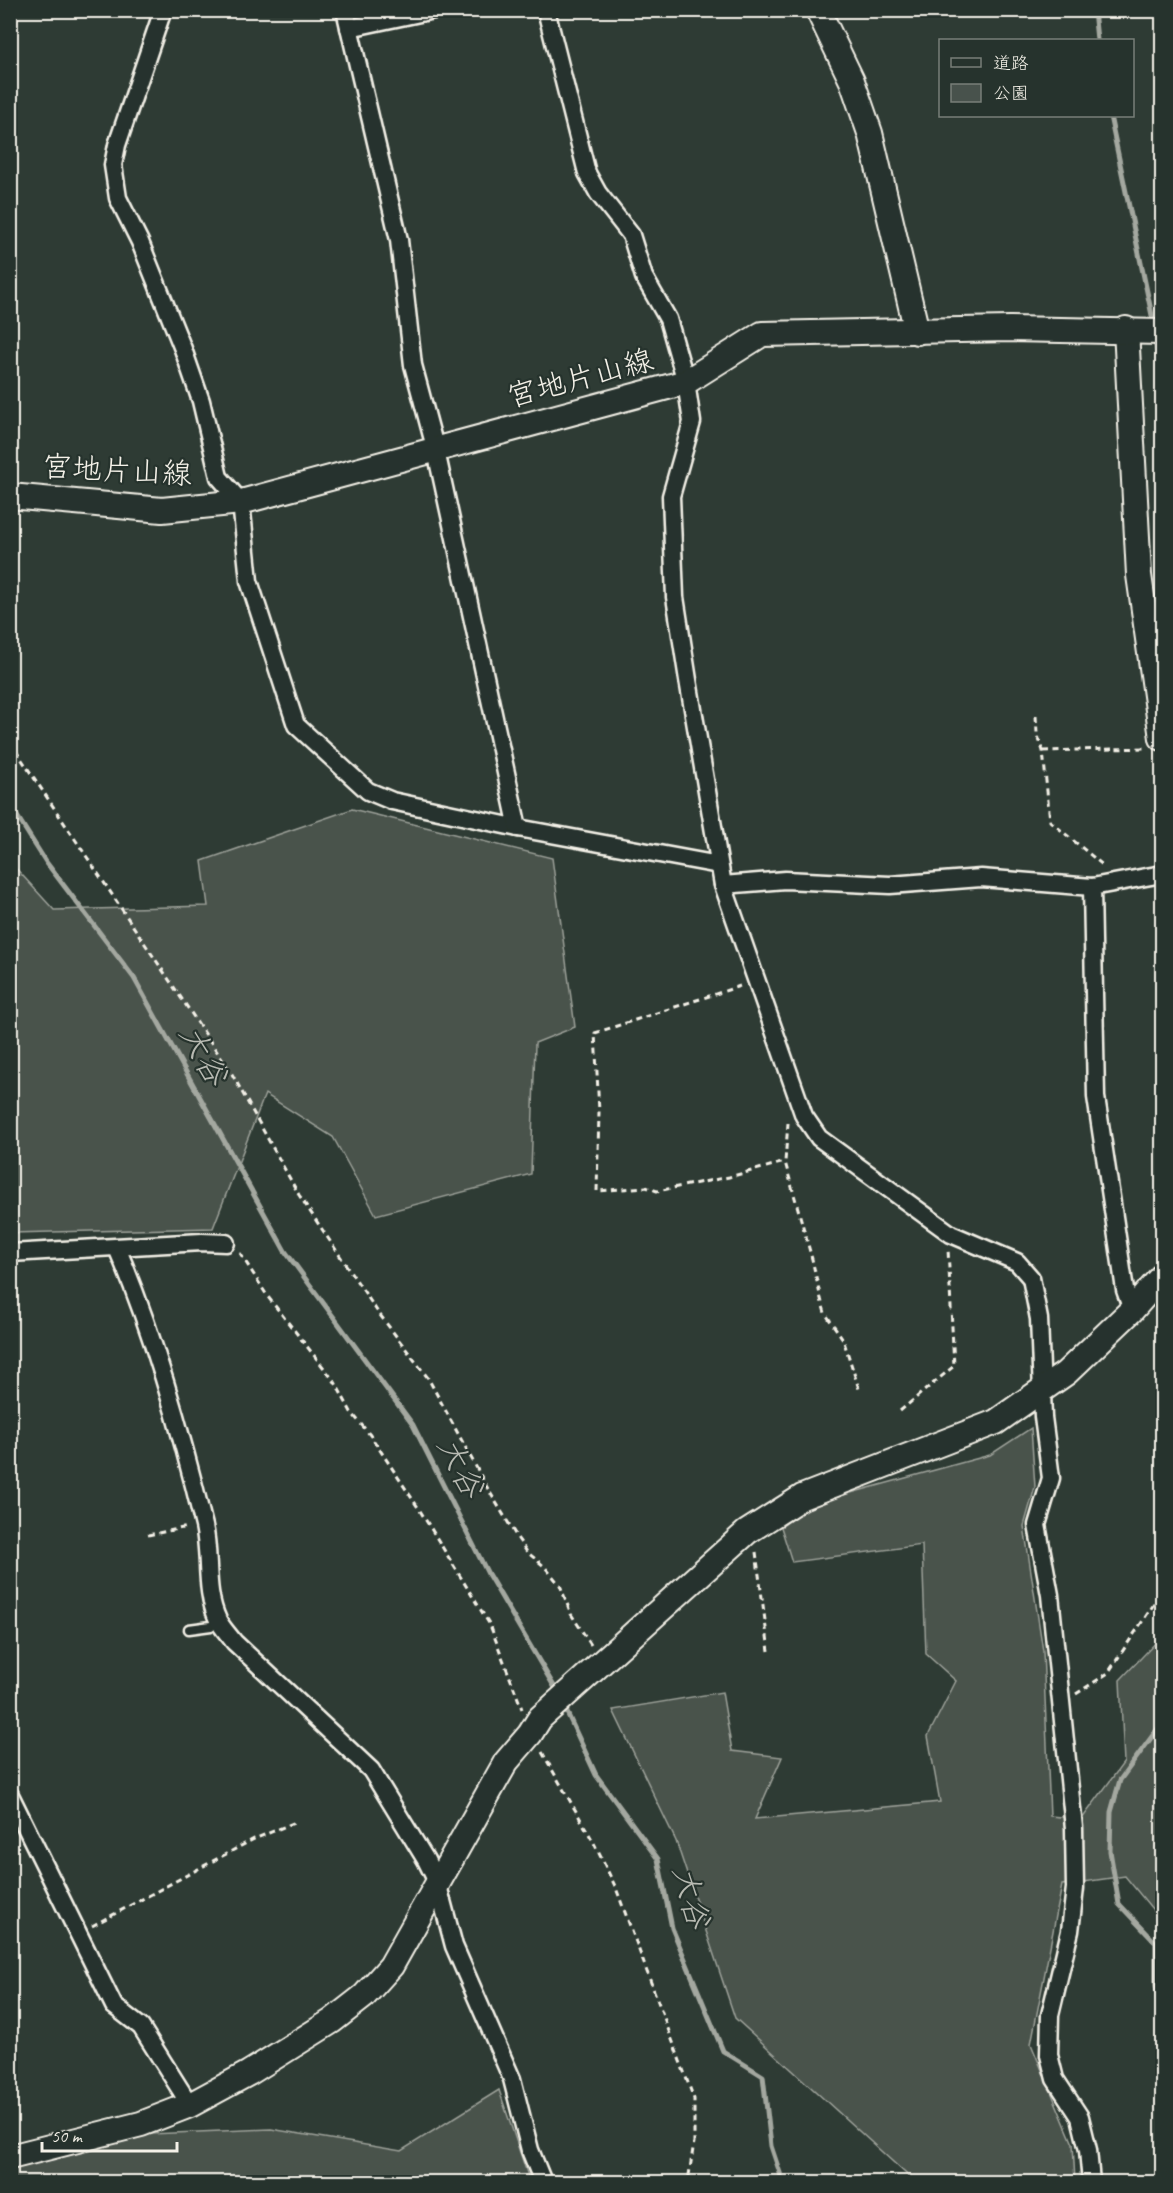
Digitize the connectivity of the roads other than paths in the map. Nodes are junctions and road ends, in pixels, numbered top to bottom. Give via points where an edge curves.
1 (163, 10) edge
2 (345, 10) edge
3 (434, 10) edge
4 (546, 10) edge
5 (818, 10) edge
6 (349, 28) junction
7 (1132, 329) junction
8 (917, 332) junction
9 (1162, 332) edge
10 (686, 382) junction
11 (436, 451) junction
12 (10, 496) edge
13 (241, 502) junction
14 (1157, 742) edge
15 (518, 828) junction
16 (719, 866) junction
17 (1162, 874) edge
18 (723, 885) junction
19 (1092, 887) junction
20 (226, 1244) road end
21 (117, 1248) junction
22 (10, 1253) edge
23 (1162, 1276) edge
24 (1132, 1310) junction
25 (1044, 1389) junction
26 (218, 1621) junction
27 (189, 1629) dead end
28 (10, 1795) edge
29 (437, 1882) junction
30 (190, 2106) junction
31 (10, 2157) edge
32 (543, 2182) edge
33 (1091, 2182) edge

1 - 13 street via 117,145 113,165 118,198 183,349 201,400 219,477
2 - 6 street
3 - 6 street
4 - 10 street via 587,173 631,236 644,277 668,319
5 - 8 street via 852,81 870,133
6 - 11 street via 399,240 413,365
7 - 8 street, 宮地片山線
7 - 9 street, 宮地片山線
7 - 14 street via 1139,575
8 - 10 street, 宮地片山線 via 762,334
10 - 11 street, 宮地片山線
10 - 16 street via 692,422 671,496 675,597
11 - 13 street, 宮地片山線
11 - 15 street
12 - 13 street, 宮地片山線 via 162,510
13 - 15 street via 249,581 296,725 368,791 392,801
15 - 16 street
16 - 18 street
17 - 19 street
18 - 19 street via 785,880 890,885 981,878
18 - 25 street via 804,1116 819,1138 951,1233 1017,1262 1031,1278 1039,1319
19 - 24 street via 1096,1097 1125,1290
20 - 21 street
21 - 22 street
21 - 26 street via 178,1426 203,1524 209,1591
23 - 24 street
24 - 25 street
25 - 29 street via 996,1422 802,1497 747,1532 535,1726 506,1762
25 - 33 street via 1043,1417 1051,1478 1037,1525 1050,1595 1074,1828 1075,1888 1070,1931 1050,2015 1049,2055 1055,2079 1080,2117
26 - 27 lane via 212,1626
26 - 29 street via 234,1642 371,1770
28 - 30 street via 114,2006 141,2027
29 - 30 street via 391,1966 364,1996 259,2068
29 - 32 street via 454,1946 512,2079 530,2150
30 - 31 street via 141,2124

